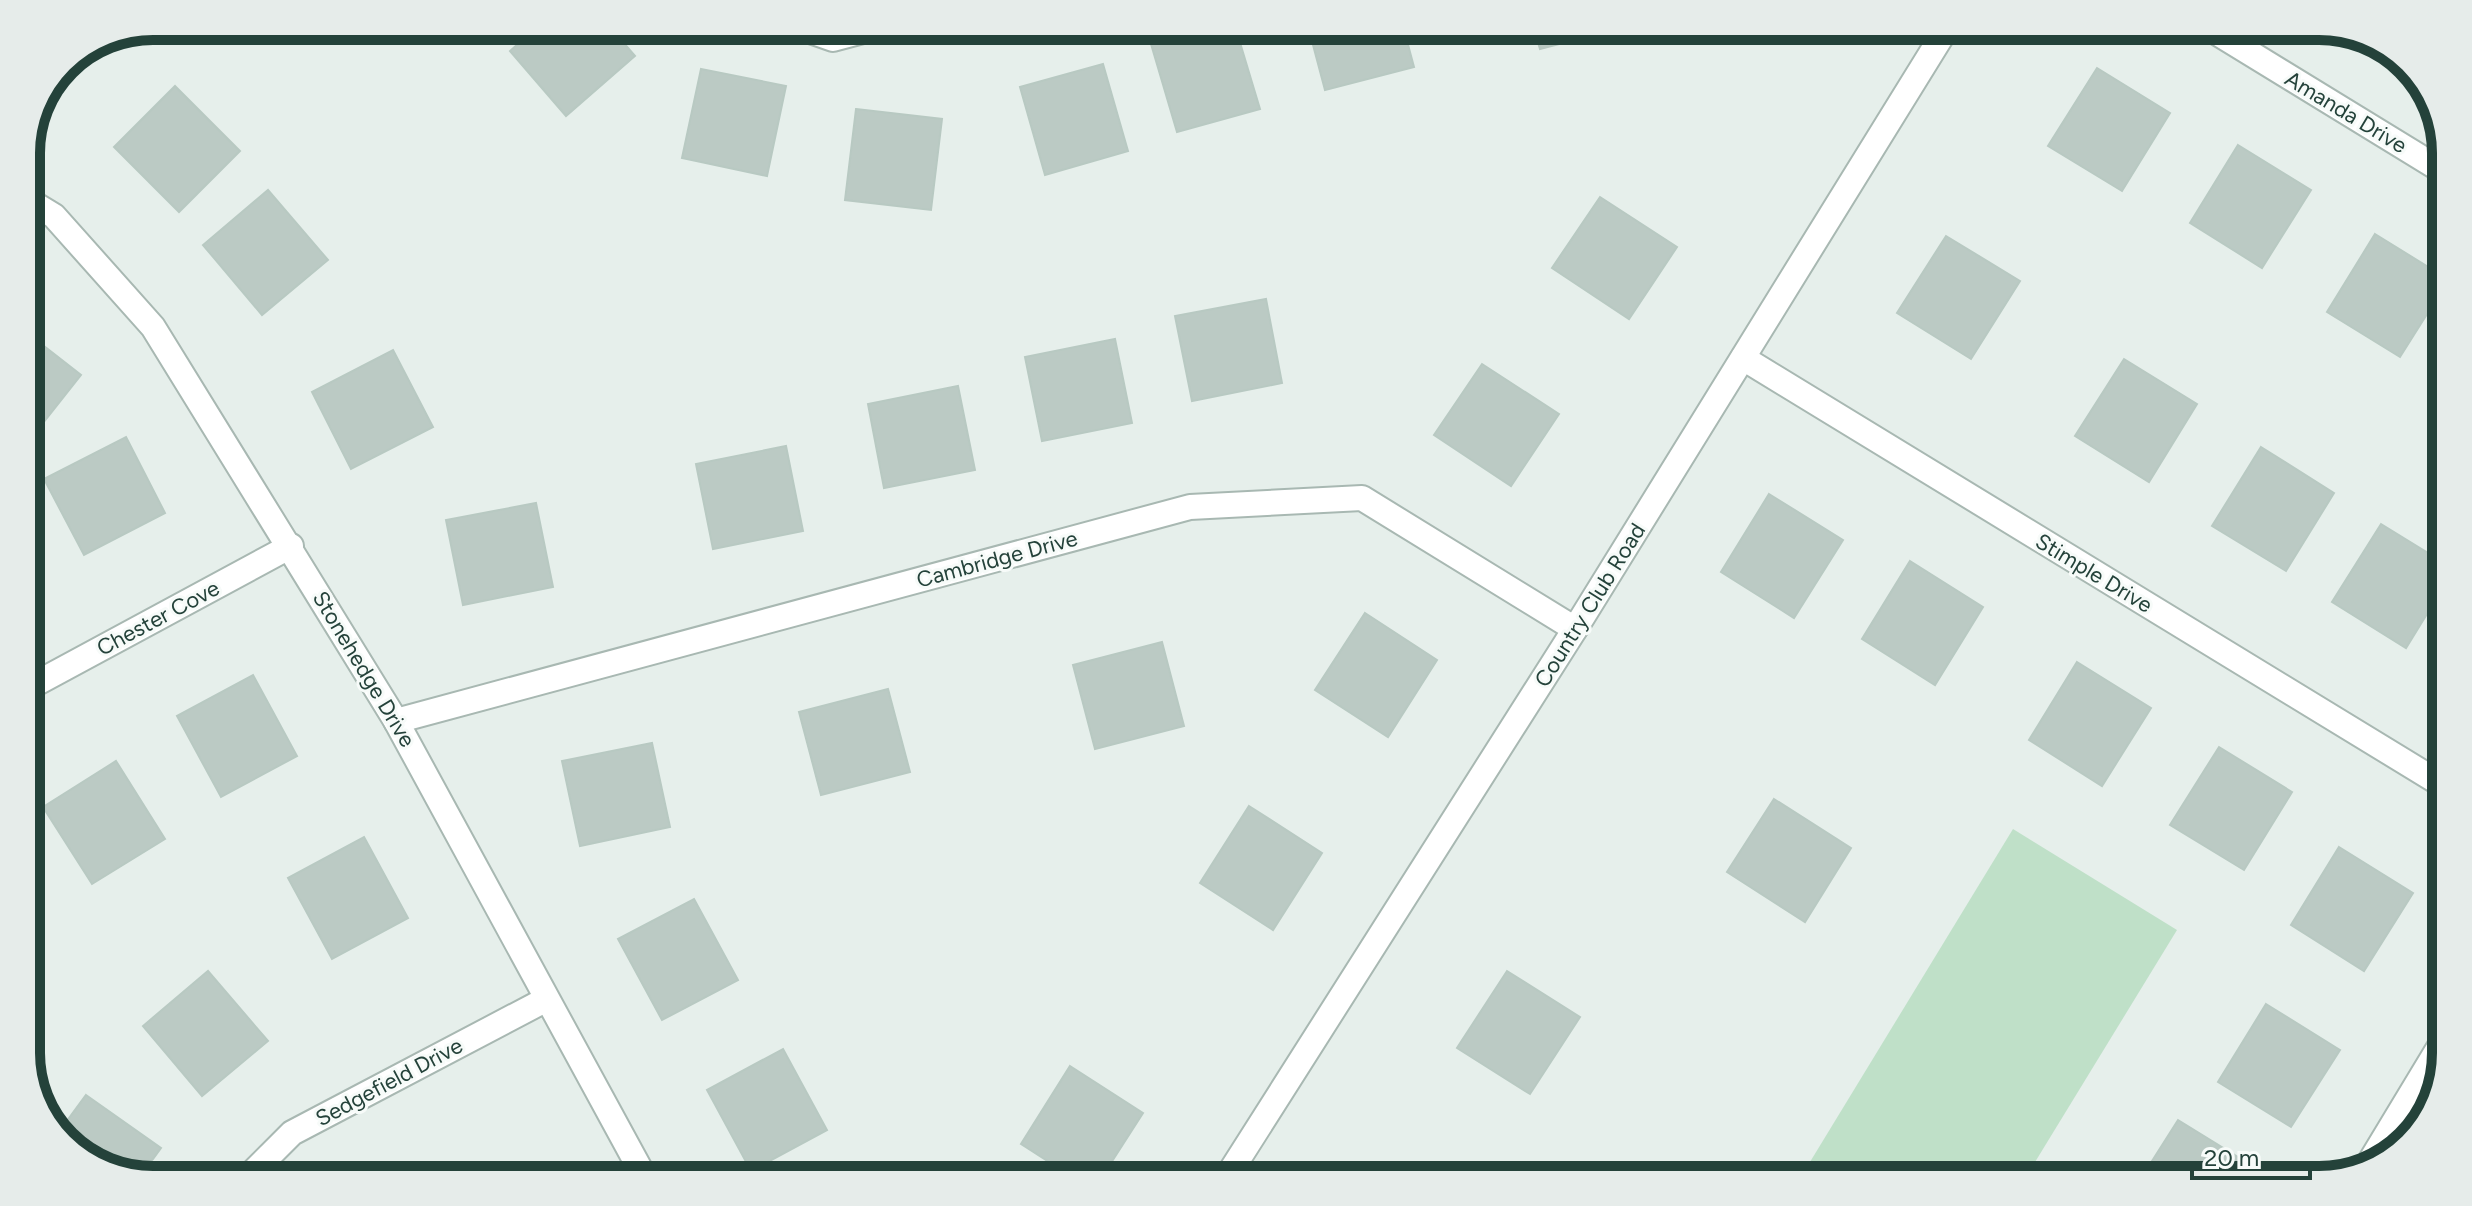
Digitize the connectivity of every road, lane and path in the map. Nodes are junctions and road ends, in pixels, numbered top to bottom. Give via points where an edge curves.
1 (1939, 40) edge
2 (2229, 40) edge
3 (2432, 164) edge
4 (40, 208) edge
5 (1743, 358) junction
6 (291, 546) junction
7 (1575, 629) junction
8 (40, 681) edge
9 (396, 721) junction
10 (2432, 778) edge
11 (545, 1000) junction
12 (2431, 1060) edge
13 (2377, 1149) edge
14 (259, 1166) edge
15 (638, 1166) edge
16 (1234, 1166) edge

1 - 5 street, Country Club Road
2 - 3 street, Amanda Drive
4 - 6 street, Stonehedge Drive via 54,216 153,327
5 - 7 street, Country Club Road
5 - 10 street, Stimple Drive
6 - 8 street, Chester Cove
6 - 9 street, Stonehedge Drive
7 - 9 street, Cambridge Drive via 1362,498 1190,507
7 - 16 street, Country Club Road
9 - 11 street, Stonehedge Drive
11 - 14 street, Sedgefield Drive via 292,1133
11 - 15 street, Stonehedge Drive
12 - 13 street

